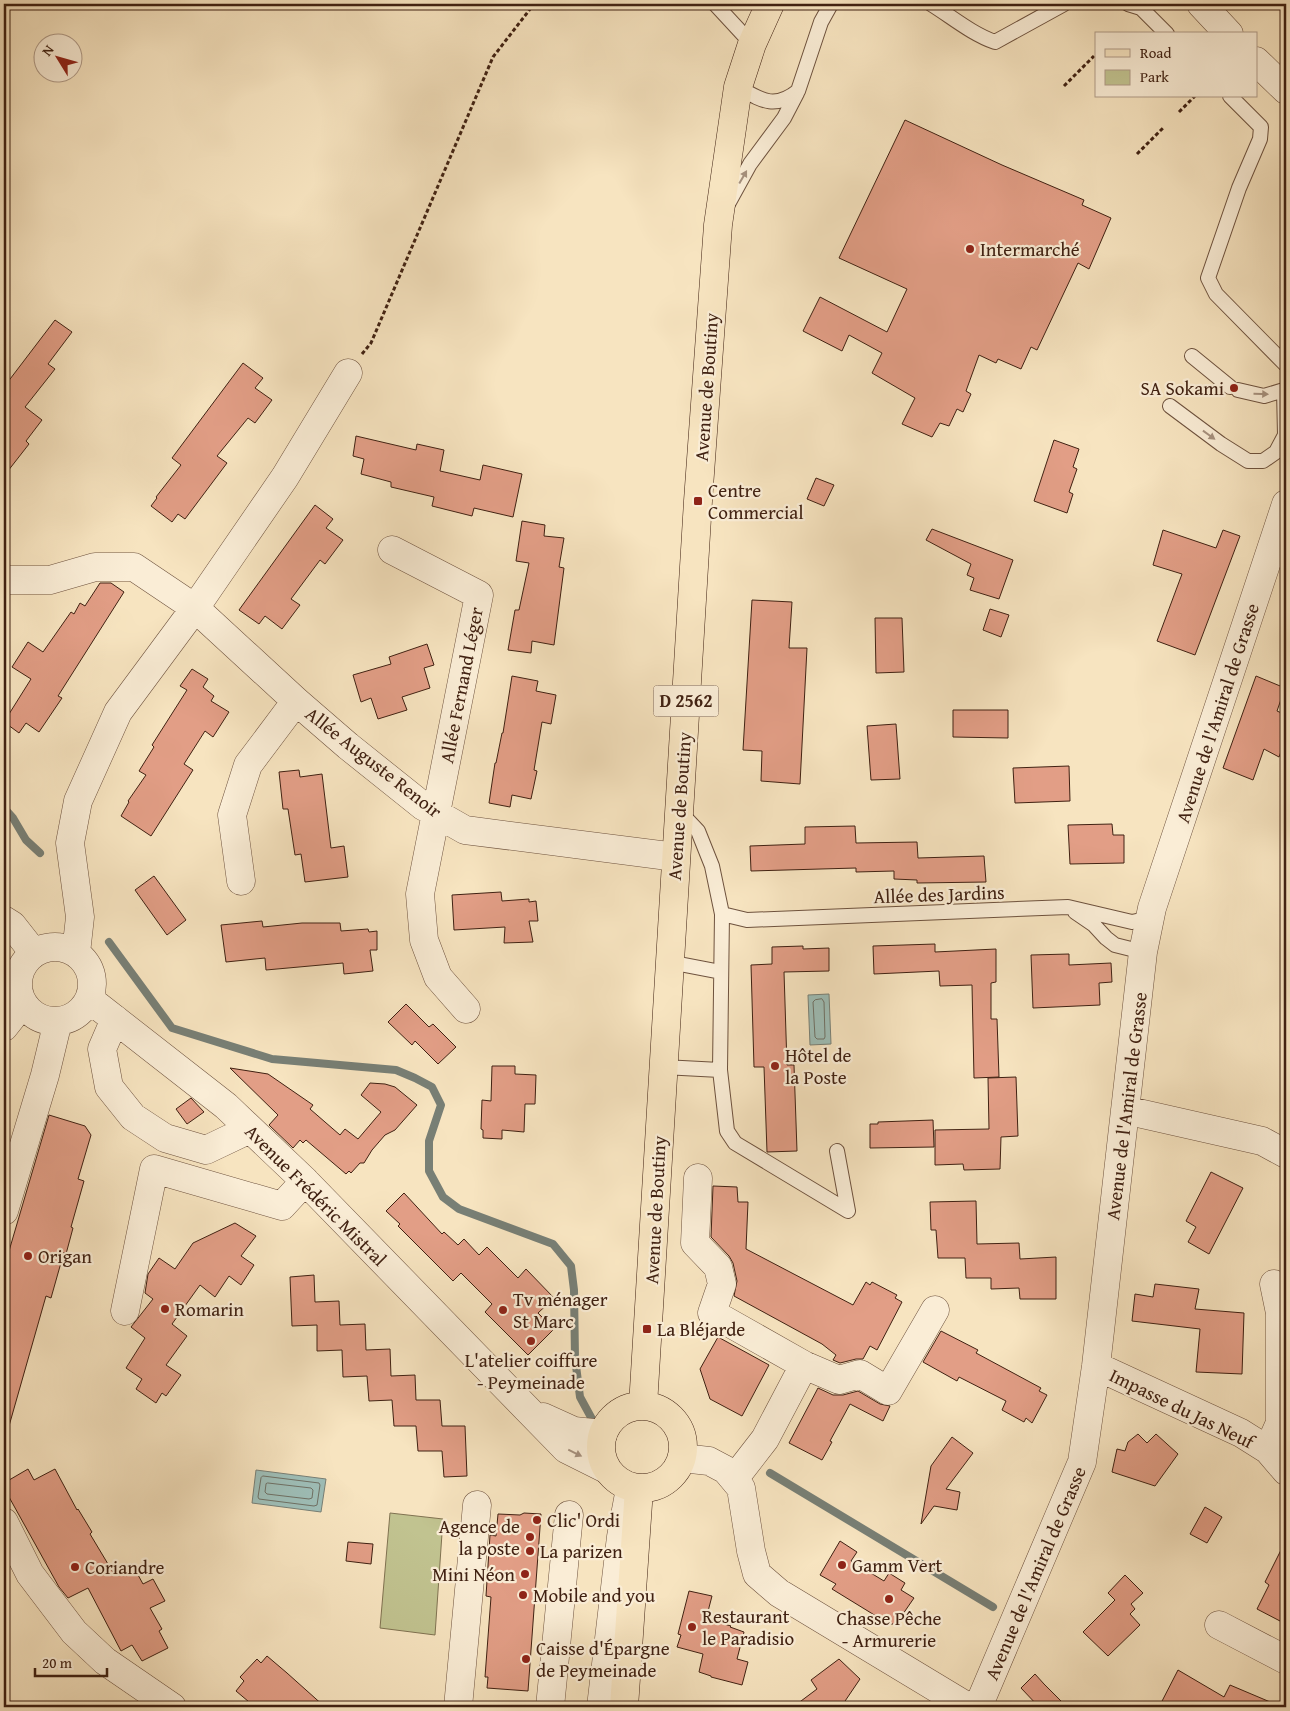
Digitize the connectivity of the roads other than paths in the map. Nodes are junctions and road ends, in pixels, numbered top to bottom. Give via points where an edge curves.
1 (715, 4) edge
2 (770, 4) edge
3 (830, 4) edge
4 (931, 4) edge
5 (1064, 4) edge
6 (1128, 4) edge
7 (1201, 4) edge
8 (1165, 32) edge
9 (1227, 32) edge
10 (752, 44) junction
11 (1258, 63) edge
12 (738, 87) junction
13 (1286, 90) edge
14 (798, 91) junction
15 (1232, 98) edge
16 (719, 220) junction
17 (1192, 356) dead end
18 (1286, 365) edge
19 (348, 373) road end
20 (1285, 389) edge
21 (1170, 406) dead end
22 (1286, 504) edge
23 (392, 550) dead end
24 (4, 580) edge
25 (195, 608) junction
26 (296, 701) junction
27 (679, 812) junction
28 (436, 813) junction
29 (676, 857) junction
30 (241, 881) dead end
31 (1068, 907) junction
32 (722, 914) junction
33 (1150, 918) junction
34 (4, 920) edge
35 (1144, 952) junction
36 (34, 953) junction
37 (76, 953) junction
38 (669, 962) junction
39 (721, 972) junction
40 (89, 999) junction
41 (23, 1003) junction
42 (466, 1009) dead end
43 (115, 1019) junction
44 (58, 1021) junction
45 (4, 1027) edge
46 (663, 1067) junction
47 (720, 1070) junction
48 (1126, 1110) junction
49 (250, 1129) junction
50 (837, 1151) dead end
51 (1286, 1154) edge
52 (698, 1178) dead end
53 (304, 1181) junction
54 (4, 1211) edge
55 (1274, 1284) dead end
56 (935, 1310) dead end
57 (125, 1311) dead end
58 (804, 1365) junction
59 (1096, 1366) junction
60 (643, 1406) junction
61 (526, 1409) junction
62 (603, 1434) junction
63 (1268, 1450) junction
64 (682, 1458) junction
65 (606, 1469) junction
66 (1286, 1471) edge
67 (734, 1479) junction
68 (634, 1488) junction
69 (477, 1505) dead end
70 (569, 1515) dead end
71 (4, 1522) edge
72 (1219, 1625) dead end
73 (1286, 1660) edge
74 (172, 1707) edge
75 (458, 1707) edge
76 (550, 1707) edge
77 (601, 1707) edge
78 (624, 1707) edge
79 (968, 1707) edge
80 (978, 1707) edge

1 - 10 lane
2 - 10 main road, Avenue de Boutiny / D 2562
3 - 14 lane
4 - 5 lane via 980,37 995,42
6 - 8 lane via 1141,8
7 - 9 street
10 - 12 main road, Avenue de Boutiny / D 2562
11 - 13 street
12 - 14 lane via 766,102 789,98
12 - 16 main road, Avenue de Boutiny / D 2562
16 -> 14 lane via 750,164 784,118
15 - 18 lane via 1261,127 1260,139 1208,278 1216,294
16 - 27 main road, Avenue de Boutiny / D 2562
17 -> 20 lane via 1234,388 1264,396
19 - 25 street via 285,477
21 -> 20 lane via 1248,461 1263,461 1276,452 1285,435
22 - 33 street, Avenue de l'Amiral de Grasse
23 - 28 street, Allée Fernand Léger via 479,595
24 - 25 street, Allée Auguste Renoir via 50,580 96,567 134,567
25 - 26 street, Allée Auguste Renoir
25 - 37 street via 118,712 78,801 70,843 80,917
26 - 28 street, Allée Auguste Renoir via 348,746
26 - 30 street via 248,765 232,815
27 - 29 main road, Avenue de Boutiny / D 2562
27 - 32 lane via 698,832 712,866
28 - 29 street, Allée Auguste Renoir via 465,830
28 - 42 street via 420,894 424,940 438,978
29 - 38 main road, Avenue de Boutiny / D 2562
31 - 32 lane, Allée des Jardins via 747,920
31 - 33 lane, Allée des Jardins via 1132,922
31 - 35 lane via 1115,945
32 - 39 lane
33 - 35 street, Avenue de l'Amiral de Grasse
34 - 36 street via 12,924
35 - 48 street, Avenue de l'Amiral de Grasse
36 - 37 street via 55,946
36 - 41 street via 19,976
37 - 40 street via 84,959 92,978
38 - 39 lane
38 - 46 main road, Avenue de Boutiny / D 2562
39 - 47 lane
40 - 43 street, Avenue Frédéric Mistral
40 - 44 street via 77,1014
41 - 44 street via 44,1020
41 - 45 street
43 - 49 street, Avenue Frédéric Mistral via 226,1106
43 - 49 street via 102,1049 109,1087 133,1117 165,1138 206,1150
44 - 54 street
46 - 47 lane
46 - 60 main road, Avenue de Boutiny / D 2562
47 - 50 lane via 726,1131 735,1143 848,1211
48 - 51 street via 1262,1141
48 - 59 street, Avenue de l'Amiral de Grasse
49 - 53 street, Avenue Frédéric Mistral
52 - 58 street via 695,1243 718,1267 722,1284 712,1313
53 - 57 street via 282,1206 154,1169
53 - 61 street, Avenue Frédéric Mistral
55 - 63 street, Impasse du Jas Neuf via 1280,1313 1280,1423
56 - 58 street via 888,1391 860,1374 839,1380
58 - 67 street via 765,1439
59 - 63 street, Impasse du Jas Neuf via 1241,1433
59 - 80 street, Avenue de l'Amiral de Grasse via 1082,1462
60 - 62 main road via 630,1407 618,1413
60 - 64 main road via 666,1413 675,1422 684,1445
61 - 62 street, Avenue Frédéric Mistral via 574,1431
61 -> 65 street, Avenue Frédéric Mistral via 566,1449
62 - 65 main road via 601,1452
63 - 66 street, Impasse du Jas Neuf
64 - 67 street via 709,1461 726,1470
64 - 68 main road via 666,1481 653,1487
65 - 68 main road via 620,1483
67 - 79 street via 741,1488 757,1574 779,1593
68 - 77 street via 621,1537
68 - 78 main road
69 - 75 street
70 - 76 street
71 - 74 street via 30,1574 74,1632 106,1661
72 - 73 street

